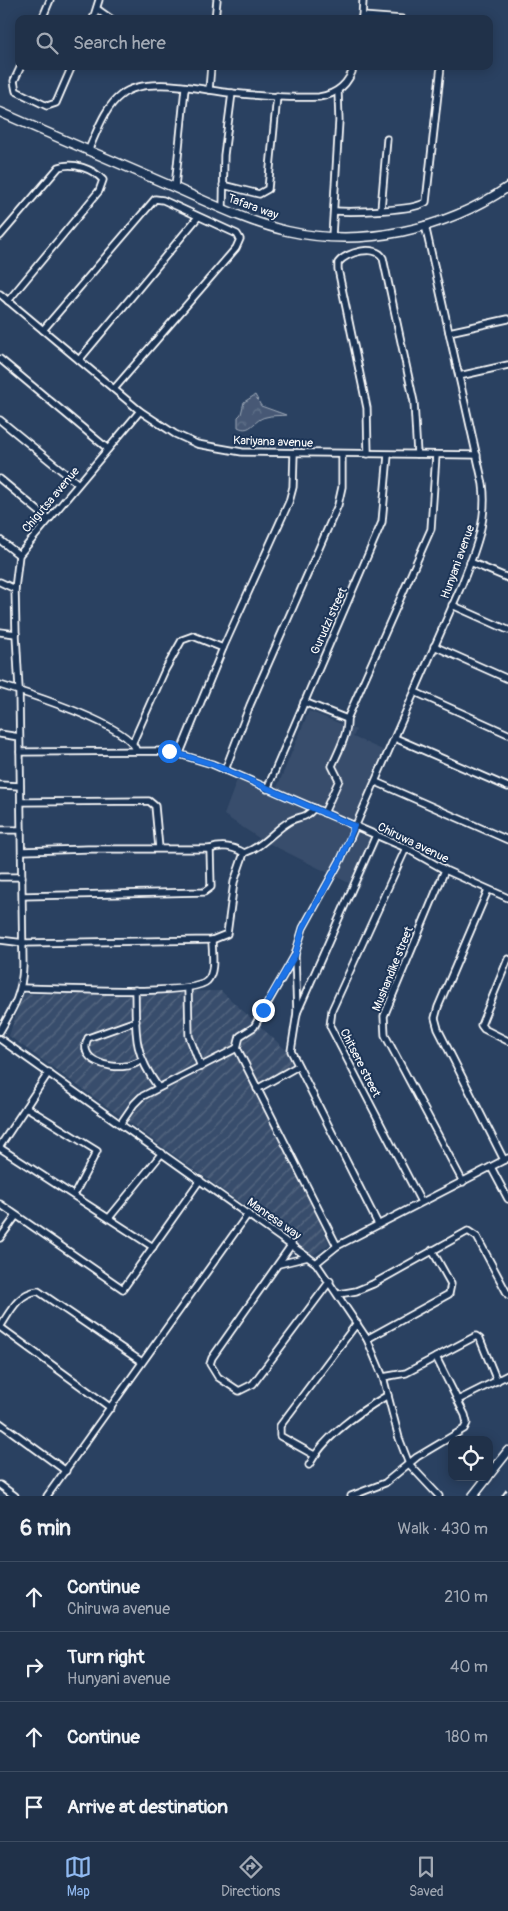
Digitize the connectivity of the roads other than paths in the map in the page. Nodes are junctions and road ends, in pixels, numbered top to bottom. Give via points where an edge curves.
1 (50, 0) edge
2 (99, 0) edge
3 (217, 0) edge
4 (364, 0) edge
5 (97, 9) junction
6 (44, 15) edge
7 (95, 15) edge
8 (105, 15) edge
9 (215, 15) edge
10 (362, 15) edge
11 (19, 70) edge
12 (70, 70) edge
13 (211, 70) edge
14 (352, 70) edge
15 (441, 70) edge
16 (185, 88) junction
17 (209, 90) junction
18 (338, 91) junction
19 (232, 93) junction
20 (277, 96) junction
21 (0, 112) edge
22 (387, 139) dead end
23 (88, 150) junction
24 (223, 185) junction
25 (508, 187) edge
26 (175, 188) junction
27 (223, 209) junction
28 (381, 209) junction
29 (334, 211) junction
30 (198, 217) junction
31 (425, 225) junction
32 (0, 236) edge
33 (332, 236) junction
34 (0, 294) edge
35 (8, 301) junction
36 (508, 319) edge
37 (43, 330) junction
38 (449, 332) junction
39 (0, 359) edge
40 (79, 360) junction
41 (507, 365) edge
42 (508, 372) edge
43 (459, 376) junction
44 (114, 390) junction
45 (140, 411) junction
46 (0, 420) edge
47 (108, 449) junction
48 (294, 453) junction
49 (342, 454) junction
50 (368, 454) junction
51 (418, 454) junction
52 (388, 455) junction
53 (436, 455) junction
54 (477, 455) junction
55 (0, 479) edge
56 (77, 483) junction
57 (47, 518) junction
58 (0, 540) edge
59 (19, 555) junction
60 (470, 562) junction
61 (508, 578) edge
62 (0, 582) edge
63 (15, 589) junction
64 (452, 605) junction
65 (508, 630) edge
66 (0, 632) edge
67 (16, 634) junction
68 (434, 646) junction
69 (224, 648) junction
70 (508, 679) edge
71 (0, 684) edge
72 (19, 689) junction
73 (415, 692) junction
74 (304, 702) junction
75 (347, 719) junction
76 (0, 734) edge
77 (508, 734) edge
78 (19, 737) junction
79 (394, 738) junction
80 (133, 742) junction
81 (136, 750) junction
82 (20, 752) junction
83 (180, 753) junction
84 (225, 770) junction
85 (376, 782) junction
86 (0, 784) edge
87 (20, 786) junction
88 (508, 787) edge
89 (266, 789) junction
90 (21, 802) junction
91 (314, 808) junction
92 (324, 813) junction
93 (354, 826) junction
94 (0, 830) edge
95 (21, 830) junction
96 (376, 835) junction
97 (508, 840) edge
98 (159, 848) junction
99 (406, 848) junction
100 (210, 849) junction
101 (22, 852) junction
102 (244, 853) junction
103 (446, 870) junction
104 (22, 876) junction
105 (0, 877) edge
106 (488, 890) junction
107 (24, 896) junction
108 (508, 898) edge
109 (0, 940) edge
110 (212, 940) junction
111 (24, 943) junction
112 (295, 955) junction
113 (508, 959) edge
114 (22, 988) junction
115 (188, 989) junction
116 (135, 990) junction
117 (297, 1013) junction
118 (136, 1021) junction
119 (0, 1031) edge
120 (0, 1039) edge
121 (508, 1041) edge
122 (237, 1048) junction
123 (141, 1061) junction
124 (298, 1066) junction
125 (201, 1067) junction
126 (49, 1072) junction
127 (158, 1087) junction
128 (257, 1088) junction
129 (26, 1107) junction
130 (121, 1123) junction
131 (0, 1147) edge
132 (162, 1152) junction
133 (506, 1159) edge
134 (491, 1167) junction
135 (200, 1180) junction
136 (463, 1182) junction
137 (74, 1195) junction
138 (508, 1199) edge
139 (421, 1202) junction
140 (0, 1204) edge
141 (248, 1214) junction
142 (16, 1216) junction
143 (109, 1218) junction
144 (378, 1224) junction
145 (0, 1238) edge
146 (292, 1244) junction
147 (337, 1246) junction
148 (152, 1247) junction
149 (432, 1250) junction
150 (308, 1257) junction
151 (316, 1263) junction
152 (279, 1264) junction
153 (330, 1281) junction
154 (339, 1294) junction
155 (508, 1294) edge
156 (357, 1323) junction
157 (0, 1327) edge
158 (367, 1339) junction
159 (436, 1357) junction
160 (142, 1362) junction
161 (508, 1375) edge
162 (383, 1377) junction
163 (497, 1381) junction
164 (388, 1395) junction
165 (458, 1400) junction
166 (111, 1408) junction
167 (0, 1423) edge
168 (508, 1451) edge
169 (314, 1455) junction
170 (408, 1464) junction
171 (309, 1465) dead end
172 (493, 1470) edge
173 (66, 1471) junction
174 (484, 1481) edge
175 (0, 1485) edge
176 (15, 1496) edge
177 (47, 1496) edge
178 (351, 1496) edge
179 (439, 1496) edge
180 (474, 1496) edge

1 - 6 street
2 - 5 street
3 - 9 street
4 - 10 street
5 - 7 street
5 - 8 street
11 - 12 street via 14,81 16,91 47,106 56,103
13 - 17 street
14 - 18 street via 348,82
15 - 28 street via 427,201 416,206
16 - 17 street
16 - 23 street via 147,85 121,94 107,110
16 - 26 street
17 - 19 street
18 - 20 street via 319,97
18 - 29 street
19 - 20 street
19 - 24 street
20 - 24 street via 269,188 259,194
21 - 23 street, Tafara way
22 - 28 street
23 - 26 street, Tafara way
24 - 27 street
25 - 31 street, Tafara way via 472,208
26 - 27 street, Tafara way
27 - 33 street, Tafara way via 288,231
28 - 29 street
29 - 33 street
30 - 37 street via 163,200 153,200
30 - 40 street
30 - 44 street via 233,231 240,239 223,264
31 - 33 street, Tafara way via 369,237
31 - 38 street, Hunyani avenue
32 - 35 street via 59,167 74,165 99,176 103,183
34 - 35 street, Kariyana avenue
35 - 37 street, Kariyana avenue
36 - 38 street
37 - 40 street, Kariyana avenue
38 - 43 street, Hunyani avenue
39 - 47 street
40 - 44 street, Kariyana avenue
41 - 42 street
41 - 43 street
43 - 54 street, Hunyani avenue
44 - 45 street, Kariyana avenue
45 - 47 street, Chigutsa avenue
45 - 48 street, Kariyana avenue via 197,444 242,452
46 - 56 street
47 - 56 street, Chigutsa avenue
48 - 49 street, Kariyana avenue
48 - 69 street via 294,487 289,502
49 - 50 street, Kariyana avenue
49 - 84 street via 342,487 338,506 250,705
50 - 51 street via 368,408 338,263 344,256 373,250 383,258 414,402
50 - 52 street, Kariyana avenue
51 - 52 street, Kariyana avenue
51 - 53 street, Kariyana avenue
52 - 74 street, Gurudzi street via 382,522
53 - 54 street, Kariyana avenue
53 - 75 street via 431,529
54 - 60 street, Hunyani avenue via 485,495 484,515
55 - 57 street
56 - 57 street, Chigutsa avenue
57 - 59 street, Chigutsa avenue
58 - 59 street
59 - 63 street
60 - 61 street
60 - 64 street, Hunyani avenue
62 - 63 street
63 - 67 street
64 - 65 street
64 - 68 street, Hunyani avenue
66 - 67 street
67 - 72 street
68 - 70 street
68 - 73 street, Hunyani avenue
69 - 80 street via 193,636 182,640 174,650
69 - 83 street
71 - 72 street
72 - 78 street
72 - 80 street via 83,714
73 - 77 street
73 - 79 street, Hunyani avenue
74 - 75 street
74 - 89 street, Gurudzi street
75 - 92 street via 344,738 332,766 339,780
76 - 78 street
78 - 82 street
79 - 85 street, Hunyani avenue
79 - 88 street
80 - 81 street
81 - 82 street, Chiruwa avenue
81 - 83 street, Chiruwa avenue
82 - 87 street
83 - 84 street, Chiruwa avenue
84 - 89 street, Chiruwa avenue
85 - 93 street, Hunyani avenue
85 - 97 street
86 - 87 street
87 - 90 street
89 - 91 street, Chiruwa avenue
90 - 95 street
90 - 98 street via 150,802 155,806
91 - 92 street, Chiruwa avenue
91 - 102 street via 308,816 288,822
92 - 93 street, Chiruwa avenue
93 - 96 street, Chiruwa avenue
93 - 112 street, Hunyani avenue via 341,859 303,928
94 - 95 street
95 - 101 street
96 - 99 street, Chiruwa avenue
96 - 117 street
98 - 100 street
98 - 101 street
99 - 103 street, Chiruwa avenue
99 - 139 street, Chitsere street via 332,1010 330,1026
100 - 102 street via 232,847
100 - 107 street via 211,887 204,892
101 - 104 street
102 - 110 street via 234,882 227,934
103 - 106 street, Chiruwa avenue
103 - 136 street, Mushandike street via 396,986 383,1026
104 - 105 street
104 - 107 street
106 - 108 street, Chiruwa avenue
106 - 133 street via 435,1018
107 - 111 street
109 - 111 street
110 - 111 street
110 - 115 street via 210,977 201,985
111 - 114 street
112 - 117 street
112 - 122 street via 254,1027 240,1036
113 - 121 street via 481,1025
114 - 116 street
114 - 119 street
115 - 116 street
115 - 125 street via 189,1036
116 - 118 street
117 - 124 street via 291,1051
118 - 123 street via 136,1042
118 - 123 street via 88,1038 85,1052 91,1059 113,1067
120 - 126 street, Manresa way
122 - 125 street
122 - 128 street
123 - 127 street
124 - 128 street
124 - 144 street
125 - 127 street
126 - 129 street
126 - 130 street, Manresa way
127 - 130 street via 137,1100
128 - 147 street
129 - 131 street
129 - 137 street via 96,1151
130 - 132 street, Manresa way
131 - 137 street
132 - 135 street, Manresa way
132 - 143 street
133 - 134 street
134 - 136 street
134 - 138 street
135 - 141 street, Manresa way
135 - 148 street
136 - 139 street
137 - 143 street
139 - 144 street
140 - 142 street
141 - 146 street, Manresa way
141 - 160 street
142 - 145 street
142 - 148 street via 123,1289
143 - 148 street
144 - 147 street
146 - 150 street, Manresa way
146 - 152 street
147 - 151 street
149 - 154 street via 366,1288
149 - 155 street via 463,1233 472,1232
149 - 158 street via 451,1284 449,1294
150 - 151 street, Manresa way
150 - 152 street
151 - 153 street, Manresa way
152 - 153 street via 210,1364 224,1382 239,1391 253,1384
153 - 154 street, Manresa way
154 - 156 street, Manresa way
156 - 158 street, Manresa way
156 - 169 street via 280,1426 280,1436
157 - 160 street via 22,1296 38,1291
157 - 166 street
158 - 162 street, Manresa way
159 - 162 street via 406,1373
159 - 163 street via 476,1336
159 - 165 street
160 - 166 street
161 - 163 street
162 - 164 street, Manresa way
163 - 165 street
164 - 169 street via 347,1423
164 - 170 street, Manresa way
165 - 170 street via 467,1422 464,1429
166 - 173 street
167 - 173 street
168 - 172 street
169 - 171 street
170 - 178 street via 385,1483
170 - 179 street, Manresa way
173 - 177 street
174 - 180 street
175 - 176 street

